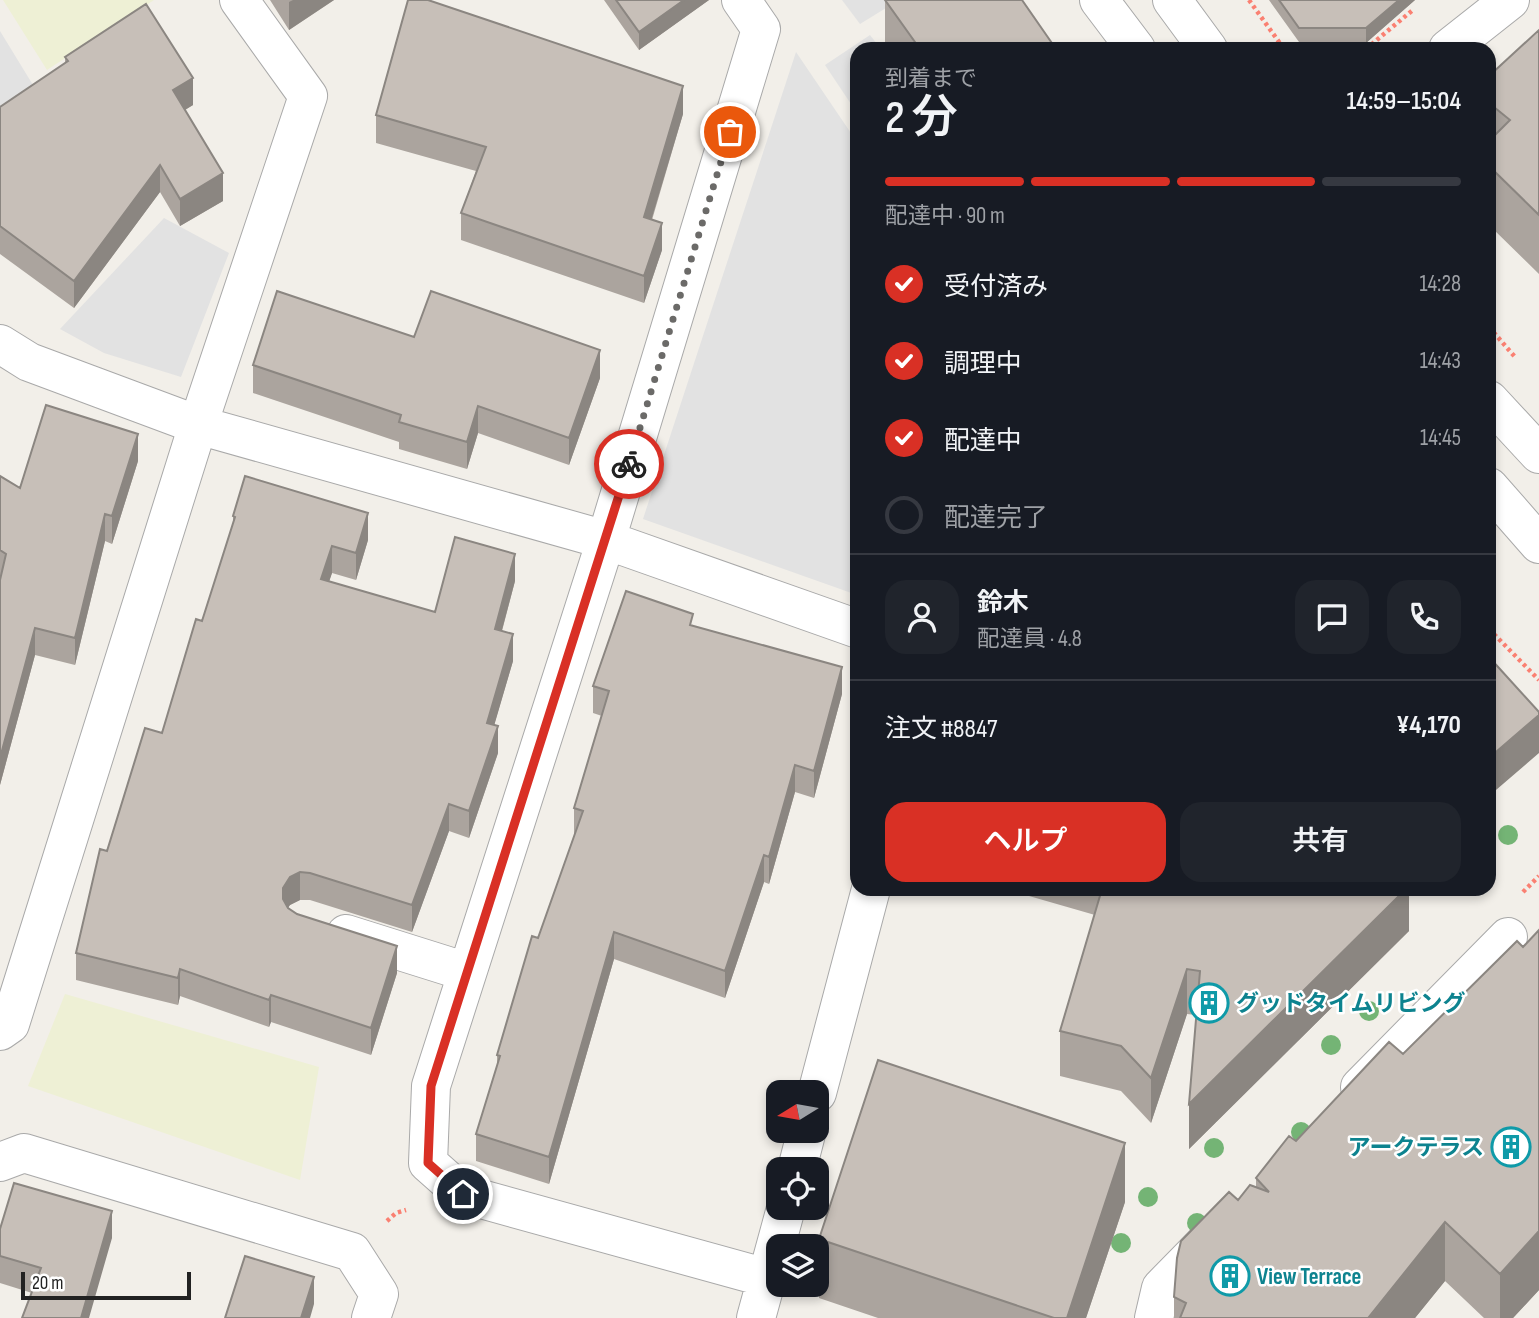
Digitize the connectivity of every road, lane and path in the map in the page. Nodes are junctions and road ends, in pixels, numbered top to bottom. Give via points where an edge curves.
1 (239, 0) edge
2 (741, 0) edge
3 (1099, 0) edge
4 (1172, 0) edge
5 (1250, 0) edge
6 (1510, 0) edge
7 (1415, 8) dead end
8 (1131, 42) edge
9 (1203, 42) edge
10 (1279, 42) edge
11 (1374, 42) edge
12 (1457, 42) edge
13 (0, 344) edge
14 (1496, 408) edge
15 (198, 425) junction
16 (1539, 454) edge
17 (1496, 495) edge
18 (606, 540) junction
19 (1539, 544) edge
20 (850, 626) edge
21 (1496, 636) edge
22 (1539, 680) edge
23 (869, 896) edge
24 (317, 925) edge
25 (1508, 937) dead end
26 (467, 972) junction
27 (0, 1031) edge
28 (820, 1080) edge
29 (1334, 1113) edge
30 (0, 1162) edge
31 (463, 1194) junction
32 (1238, 1210) edge
33 (352, 1252) junction
34 (766, 1278) edge
35 (766, 1282) edge
36 (371, 1318) edge
37 (756, 1318) edge
38 (1154, 1318) edge

1 - 15 street via 308,96
2 - 18 street via 761,29
3 - 8 street
4 - 9 street
5 - 10 path
6 - 12 street
7 - 11 path
13 - 15 street via 29,362
14 - 16 street
15 - 18 street
15 - 27 street via 10,1024
17 - 19 street
18 - 20 street
18 - 26 street
21 - 22 path
23 - 28 street
24 - 26 street
25 - 29 street
26 - 31 street via 431,1086 428,1163
30 - 33 street via 24,1153
31 - 33 path via 396,1213
31 - 34 street
32 - 38 street via 1161,1288
33 - 36 street via 379,1294
35 - 37 street

